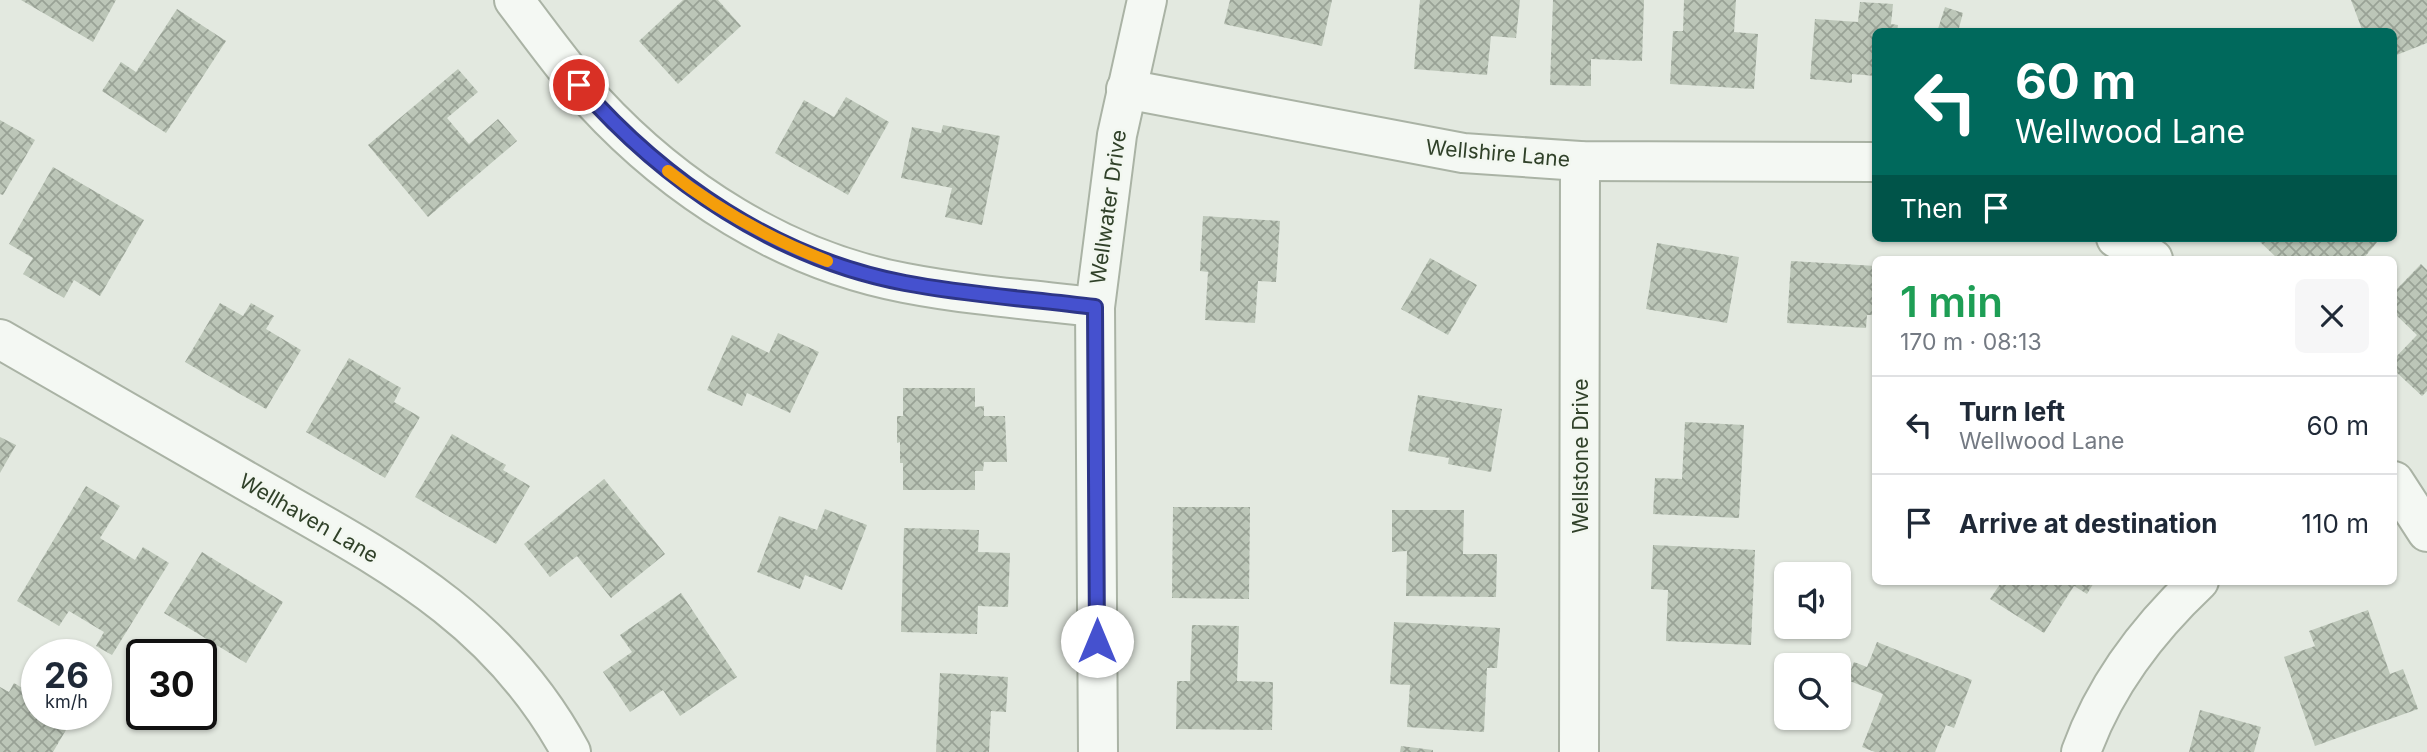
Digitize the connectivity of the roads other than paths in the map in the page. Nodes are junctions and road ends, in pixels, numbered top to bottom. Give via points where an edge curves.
1 (514, 0) edge
2 (1147, 0) edge
3 (1126, 89) junction
4 (1580, 161) junction
5 (1872, 162) edge
6 (2123, 242) edge
7 (2148, 256) edge
8 (1095, 307) junction
9 (0, 339) edge
10 (2397, 486) edge
11 (2427, 532) edge
12 (2195, 585) edge
13 (570, 752) edge
14 (1097, 752) edge
15 (1579, 752) edge
16 (2081, 752) edge

1 - 8 street via 579,85 626,134 678,179 752,226 827,261 904,283
2 - 3 street, Wellwater Drive
3 - 4 street, Wellshire Lane via 1431,148
3 - 8 street, Wellwater Drive via 1108,186
4 - 5 street, Wellshire Lane
4 - 15 street, Wellstone Drive
6 - 7 street
8 - 14 street, Wellwater Drive
9 - 13 street, Wellhaven Lane via 429,590 461,614 517,670
10 - 11 street
12 - 16 street via 2135,651 2103,702

